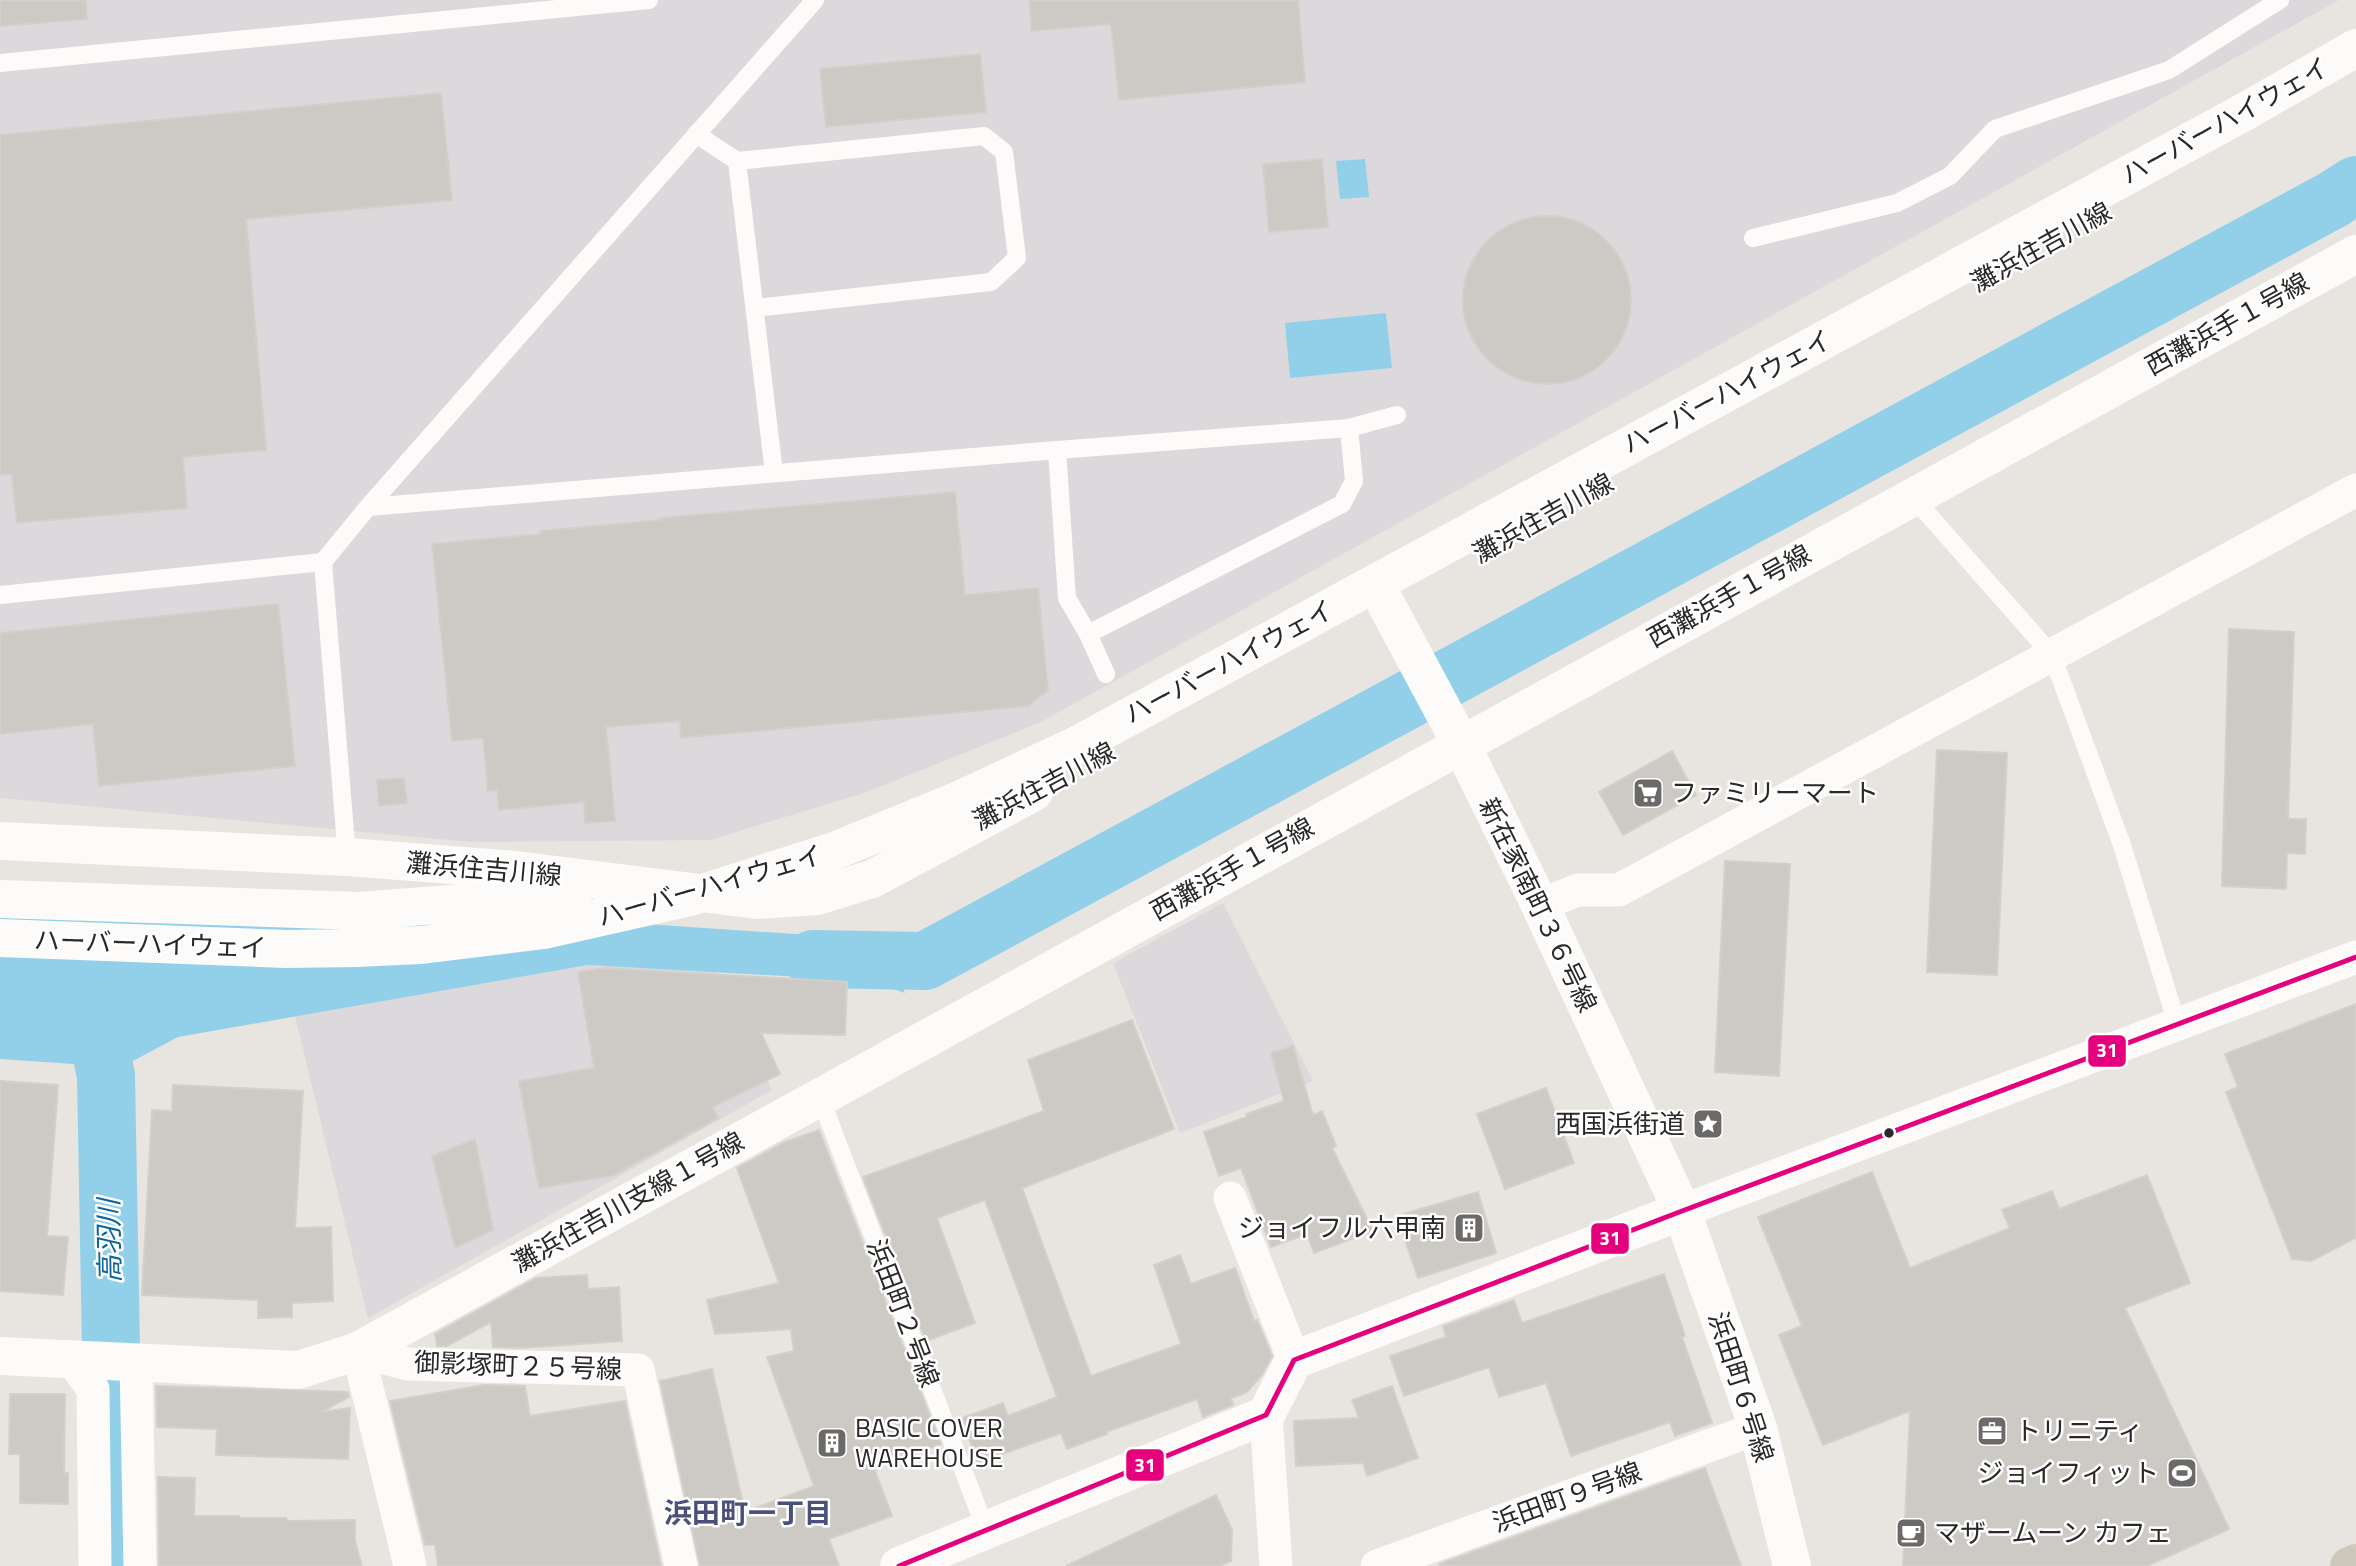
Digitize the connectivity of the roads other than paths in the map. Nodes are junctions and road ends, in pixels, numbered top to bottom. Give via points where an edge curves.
1 (649, 0) edge
2 (815, 0) edge
3 (2280, 0) edge
4 (2356, 26) edge
5 (2356, 48) edge
6 (0, 63) edge
7 (2356, 75) edge
8 (696, 134) junction
9 (737, 161) junction
10 (1753, 238) dead end
11 (2356, 254) edge
12 (755, 308) junction
13 (1396, 415) dead end
14 (1349, 428) junction
15 (1057, 450) junction
16 (774, 473) junction
17 (2356, 490) edge
18 (1912, 496) junction
19 (368, 507) junction
20 (323, 562) junction
21 (0, 595) edge
22 (1386, 604) junction
23 (1088, 634) junction
24 (2052, 655) junction
25 (1106, 674) dead end
26 (1461, 744) junction
27 (0, 841) edge
28 (347, 857) junction
29 (0, 899) edge
30 (1539, 905) junction
31 (0, 938) edge
32 (1104, 940) joint
33 (2356, 957) edge
34 (2177, 1024) junction
35 (820, 1097) junction
36 (1230, 1198) dead end
37 (1682, 1211) junction
38 (358, 1351) junction
39 (0, 1356) edge
40 (107, 1360) junction
41 (1294, 1360) junction
42 (1266, 1415) junction
43 (1758, 1428) junction
44 (986, 1530) junction
45 (2356, 1563) edge
46 (95, 1566) edge
47 (140, 1566) edge
48 (410, 1566) edge
49 (681, 1566) edge
50 (899, 1566) edge
51 (1276, 1566) edge
52 (1377, 1566) edge
53 (1792, 1566) edge
54 (2349, 1566) edge

1 - 6 lane
2 - 8 lane
3 - 10 lane via 2169,70 1995,129 1950,176 1897,203
4 - 29 street, ハーバーハイウェイ via 1067,729 863,818 775,848 685,871 515,900 345,911
5 - 31 street, ハーバーハイウェイ via 1077,744 959,800 834,851 690,897 544,930 481,939 286,949
7 - 22 street, 灘浜住吉川線
8 - 9 lane
8 - 19 lane
9 - 12 lane
9 - 12 lane via 984,136 1004,152 1017,258 991,282
11 - 18 street, 西灘浜手１号線
12 - 16 lane
13 - 14 lane
14 - 15 lane
14 - 23 lane via 1354,481 1342,504
15 - 16 lane
15 - 23 lane via 1067,598
16 - 19 lane
17 - 24 street
18 - 24 lane
18 - 26 street, 西灘浜手１号線
19 - 20 lane
20 - 21 lane
20 - 28 lane
22 - 26 street, 新在家南町３６号線
22 - 28 street, 灘浜住吉川線 via 872,879 817,896 757,900 516,870
23 - 25 lane
24 - 30 street via 1619,890 1578,890
24 - 34 lane via 2123,845
26 - 30 street, 新在家南町３６号線
26 - 32 street, 西灘浜手１号線
27 - 28 street, 灘浜住吉川線
30 - 37 street, 新在家南町３６号線
32 - 35 street, 灘浜住吉川支線１号線
33 - 34 street
34 - 37 street
35 - 38 street, 灘浜住吉川支線１号線
35 - 44 lane, 浜田町２号線
36 - 41 street
37 - 41 street
37 - 43 street, 浜田町６号線
38 - 40 street, 灘浜住吉川支線１号線 via 298,1370
38 - 48 street
38 - 49 street, 御影塚町２５号線 via 408,1364 638,1370
39 - 40 street, 灘浜住吉川支線１号線
40 - 46 street via 93,1389
40 - 47 street
41 - 42 street
42 - 44 street
42 - 51 street
43 - 52 street, 浜田町９号線
43 - 53 street, 浜田町６号線
44 - 50 street
45 - 54 highway

